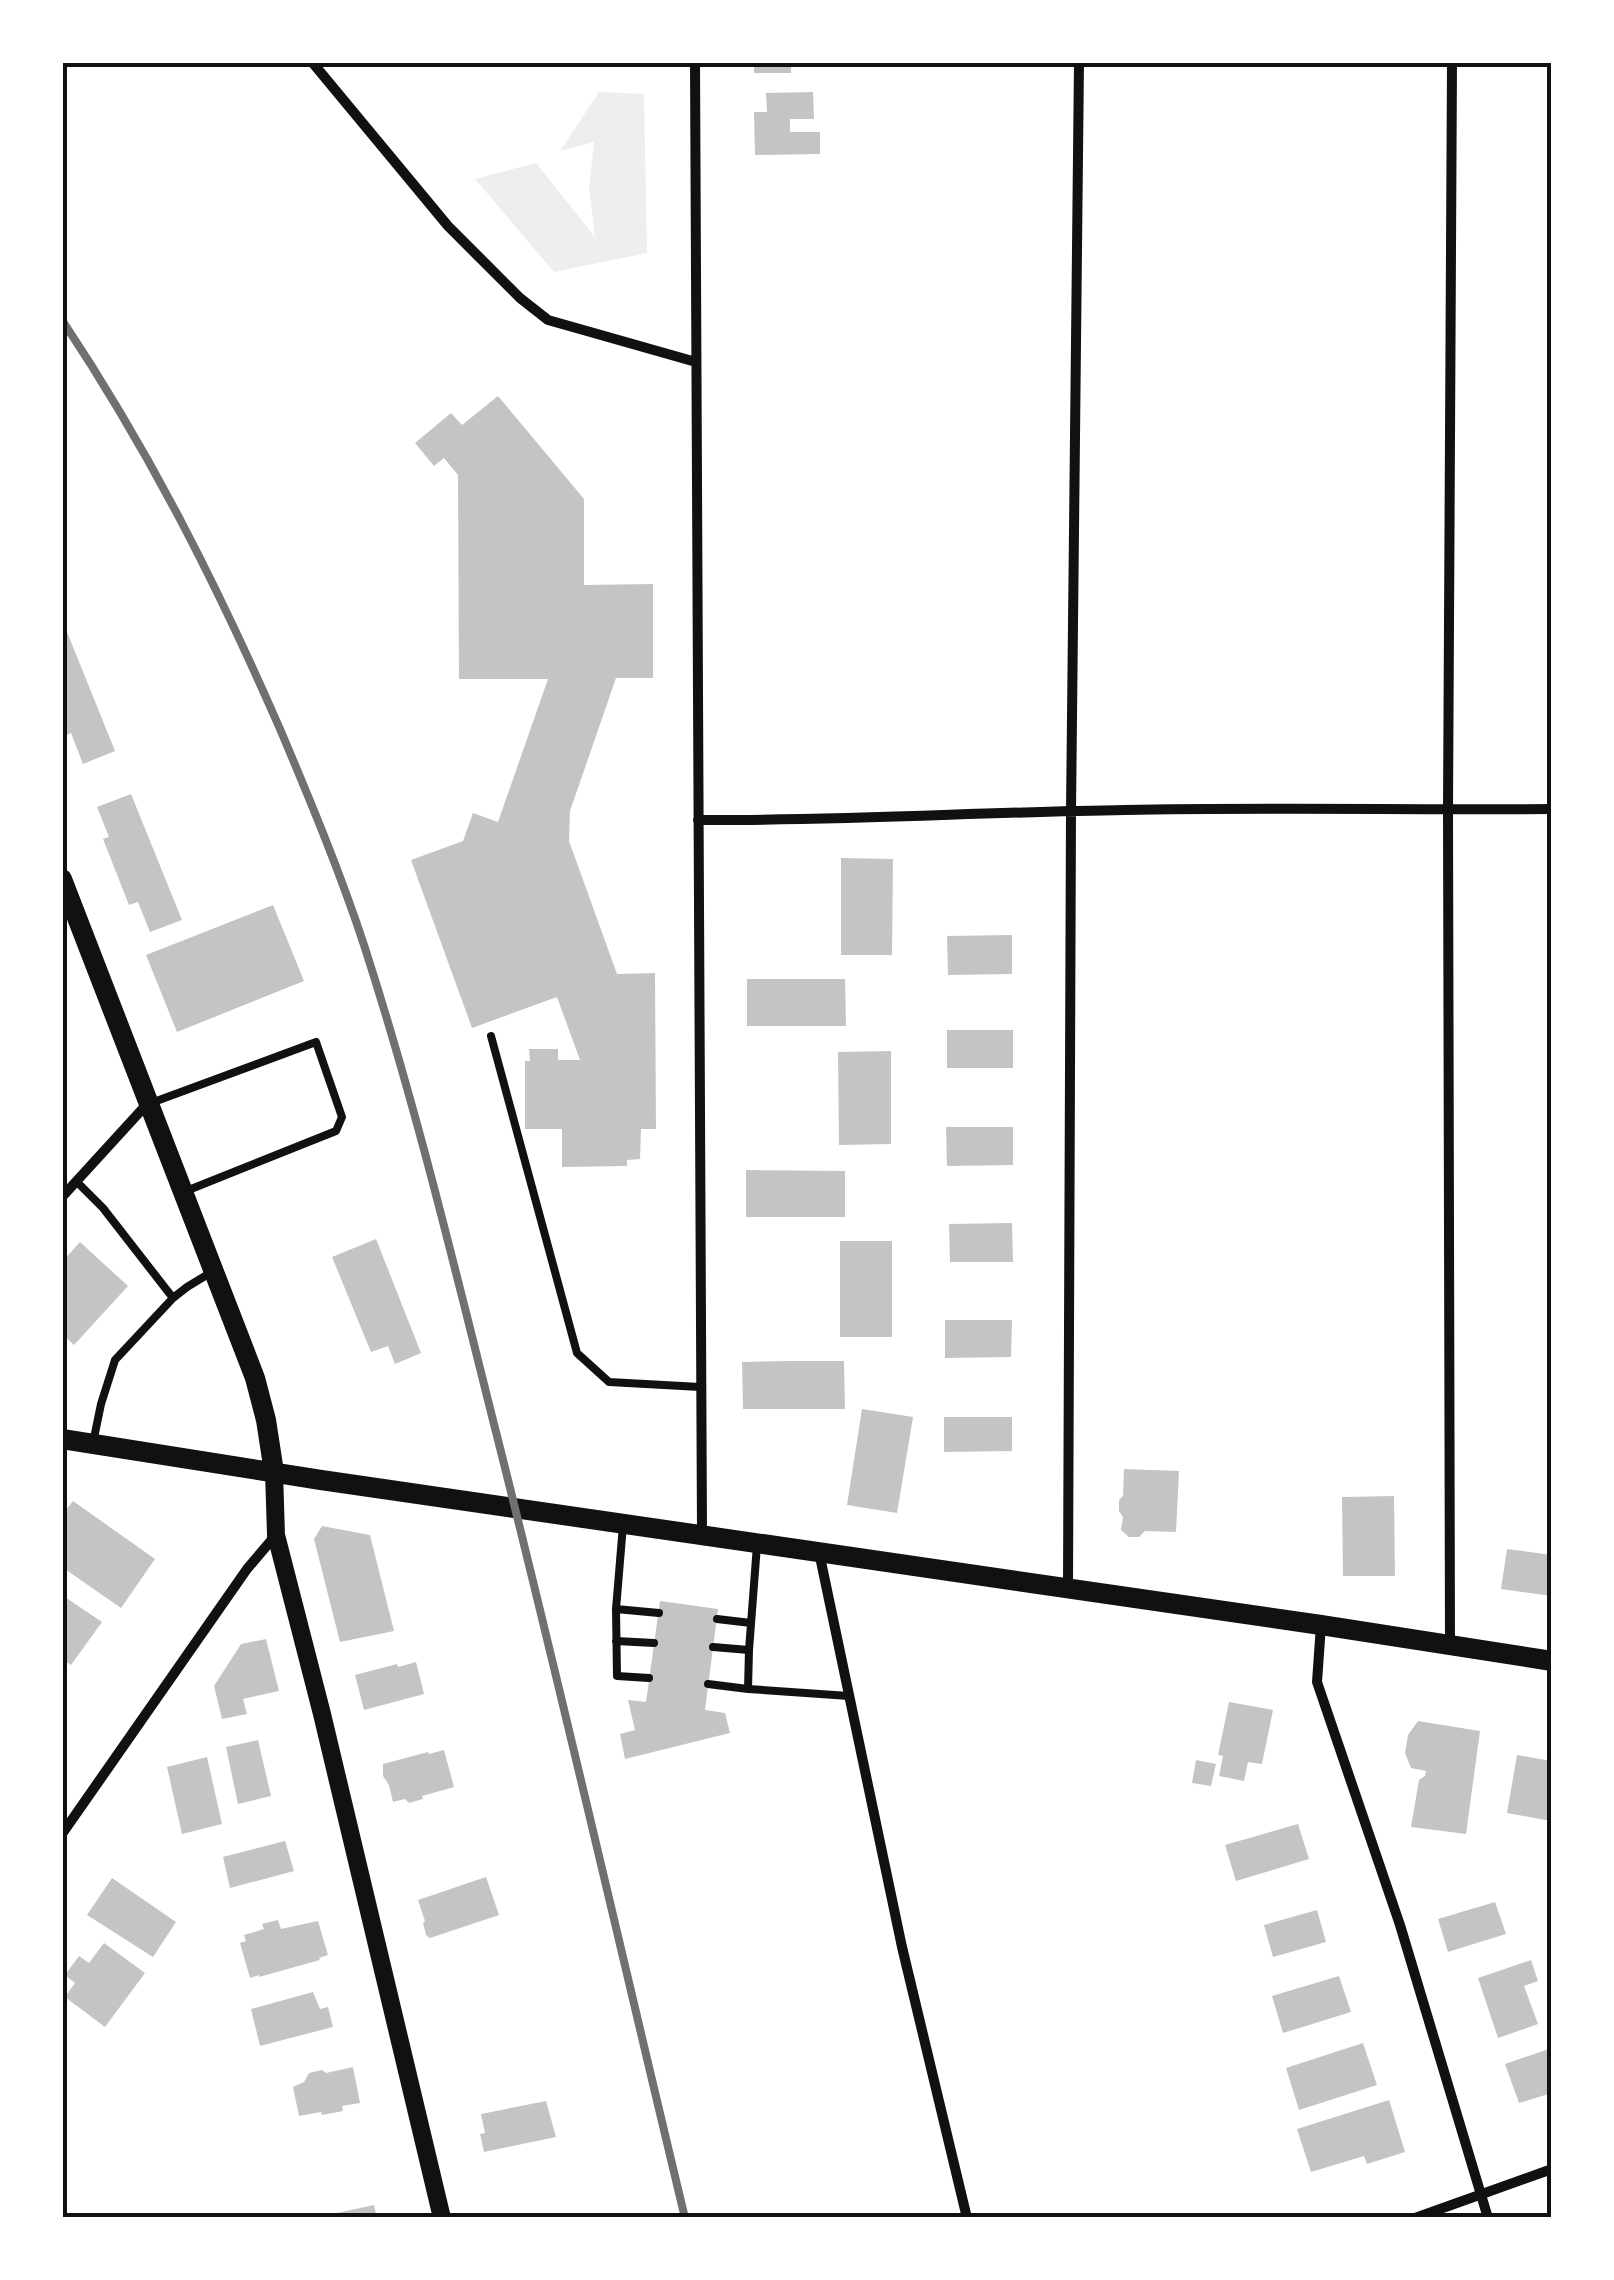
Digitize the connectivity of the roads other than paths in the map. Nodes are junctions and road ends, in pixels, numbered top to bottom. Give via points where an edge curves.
1 (312, 62) edge
2 (695, 62) edge
3 (1080, 62) edge
4 (1452, 62) edge
5 (696, 362) junction
6 (1552, 809) edge
7 (1448, 810) junction
8 (1071, 811) junction
9 (698, 820) junction
10 (62, 880) edge
11 (491, 1036) dead end
12 (147, 1104) junction
13 (76, 1182) junction
14 (182, 1192) junction
15 (62, 1197) edge
16 (214, 1271) junction
17 (173, 1298) junction
18 (700, 1386) junction
19 (62, 1438) edge
20 (93, 1443) junction
21 (274, 1472) junction
22 (623, 1525) junction
23 (702, 1534) junction
24 (276, 1535) junction
25 (757, 1543) junction
26 (819, 1552) junction
27 (1068, 1588) junction
28 (616, 1609) junction
29 (658, 1613) dead end
30 (717, 1619) dead end
31 (751, 1623) junction
32 (1321, 1625) junction
33 (616, 1641) junction
34 (654, 1644) dead end
35 (1450, 1644) junction
36 (713, 1648) dead end
37 (749, 1650) junction
38 (1552, 1661) edge
39 (649, 1678) dead end
40 (708, 1684) dead end
41 (748, 1689) junction
42 (849, 1696) junction
43 (62, 1834) edge
44 (1552, 2169) edge
45 (1480, 2194) junction
46 (442, 2218) edge
47 (966, 2218) edge
48 (1416, 2218) edge
49 (1488, 2218) edge

1 - 5 street via 448,226 548,320
2 - 5 street
3 - 8 street
4 - 7 street
5 - 9 street
6 - 7 street
7 - 8 street
7 - 35 street
8 - 9 street
8 - 27 street
9 - 18 street
10 - 12 main road
11 - 18 lane via 577,1354 609,1382
12 - 13 street
12 - 14 main road
12 - 14 lane via 316,1042 342,1117 336,1132
13 - 15 street
13 - 17 lane
14 - 16 main road
16 - 17 lane
16 - 21 main road via 254,1378
17 - 20 lane via 116,1360
18 - 23 street
19 - 20 main road
20 - 21 main road
21 - 22 main road
21 - 24 street
22 - 23 main road
22 - 28 lane
23 - 25 main road
24 - 43 street
24 - 46 street
25 - 26 main road
25 - 31 lane
26 - 27 main road
26 - 42 street
27 - 32 main road
28 - 29 lane
28 - 33 lane
30 - 31 lane
31 - 37 lane
32 - 35 main road
32 - 45 street via 1317,1682 1400,1926
33 - 34 lane
33 - 39 lane via 617,1676
35 - 38 main road
36 - 37 lane
37 - 41 lane
40 - 41 lane
41 - 42 lane
42 - 47 street
44 - 45 street
45 - 48 street
45 - 49 street

